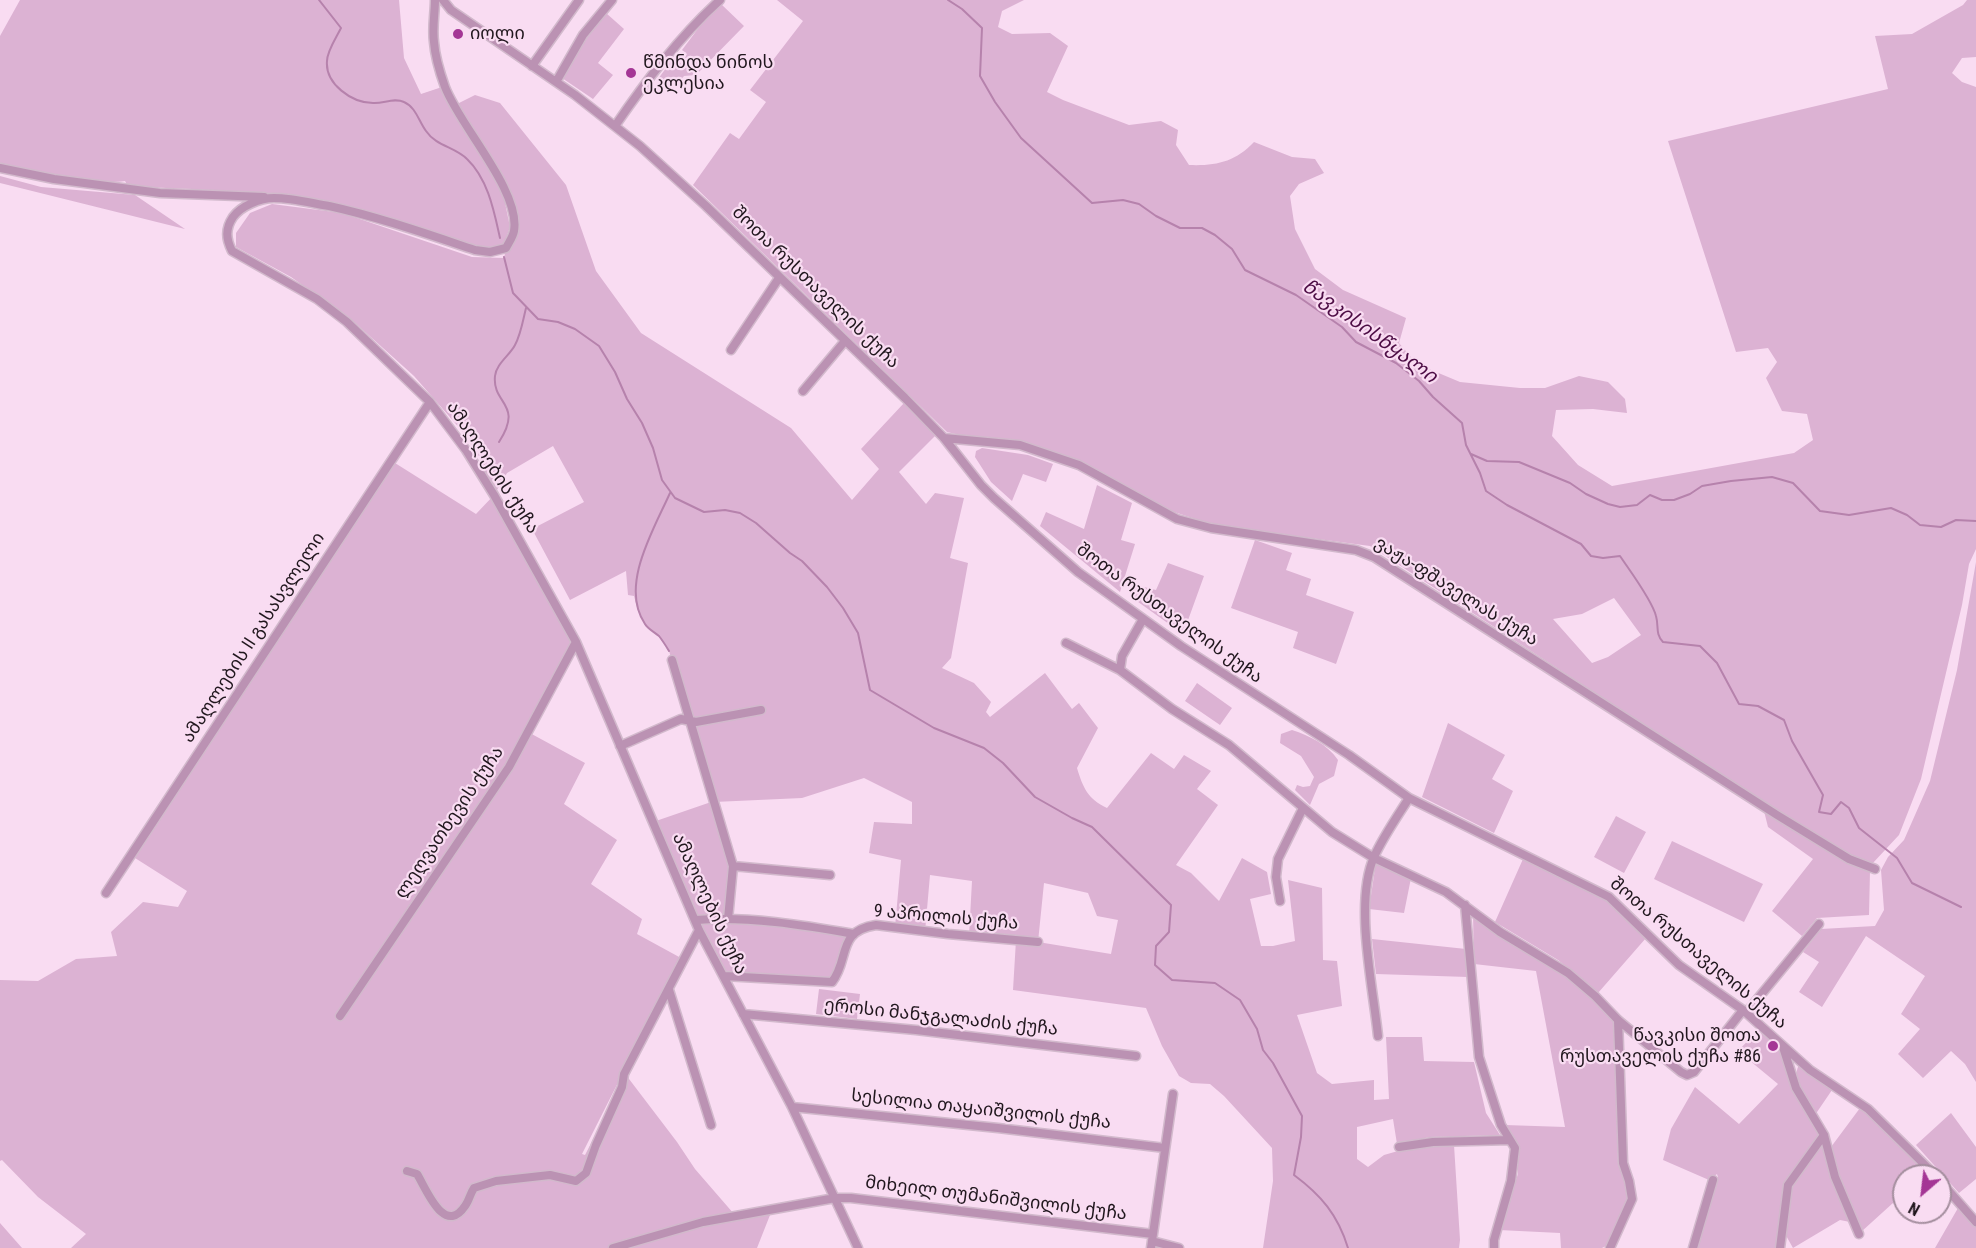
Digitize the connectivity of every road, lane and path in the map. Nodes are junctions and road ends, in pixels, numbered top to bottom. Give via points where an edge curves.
1 (435, 0) edge
2 (442, 0) edge
3 (579, 0) edge
4 (612, 0) edge
5 (720, 0) edge
6 (532, 66) junction
7 (556, 82) junction
8 (615, 126) junction
9 (0, 168) edge
10 (272, 198) junction
11 (779, 278) junction
12 (845, 341) junction
13 (731, 350) dead end
14 (802, 391) dead end
15 (430, 402) junction
16 (944, 438) junction
17 (1143, 619) junction
18 (576, 642) junction
19 (1066, 643) dead end
20 (672, 660) dead end
21 (1120, 670) junction
22 (761, 710) dead end
23 (690, 720) junction
24 (620, 746) junction
25 (1409, 798) junction
26 (1303, 808) junction
27 (1374, 858) junction
28 (733, 866) junction
29 (1875, 869) dead end
30 (830, 875) dead end
31 (106, 893) dead end
32 (1280, 901) dead end
33 (1465, 905) junction
34 (728, 919) junction
35 (696, 920) junction
36 (1819, 924) dead end
37 (699, 930) junction
38 (854, 934) junction
39 (1038, 942) dead end
40 (724, 976) junction
41 (669, 990) junction
42 (1745, 1012) junction
43 (743, 1014) junction
44 (340, 1017) dead end
45 (1618, 1020) junction
46 (1378, 1036) dead end
47 (1783, 1046) junction
48 (1136, 1056) dead end
49 (1173, 1094) dead end
50 (792, 1107) junction
51 (711, 1125) dead end
52 (1824, 1135) junction
53 (1510, 1140) junction
54 (1400, 1147) dead end
55 (1165, 1148) junction
56 (1923, 1164) edge
57 (407, 1171) dead end
58 (1713, 1180) dead end
59 (1952, 1195) edge
60 (835, 1198) junction
61 (1976, 1222) edge
62 (1859, 1234) dead end
63 (1152, 1241) edge
64 (613, 1248) edge
65 (858, 1248) edge
66 (1179, 1248) edge
67 (1494, 1248) edge
68 (1610, 1248) edge
69 (1693, 1248) edge
70 (1780, 1248) edge

1 - 10 street, ამაღლების ქუჩა via 434,42 444,86 512,205 514,233 506,248 475,250 361,213
2 - 6 street, შოთა რუსთაველის ქუჩა
3 - 6 street
4 - 7 street via 583,35
5 - 8 street via 694,23
6 - 7 street, შოთა რუსთაველის ქუჩა
7 - 8 street, შოთა რუსთაველის ქუჩა
8 - 11 street, შოთა რუსთაველის ქუჩა via 706,206
9 - 10 street via 160,193
10 - 15 street, ამაღლების ქუჩა via 237,212 228,224 226,239 232,251 317,298
11 - 12 street, შოთა რუსთაველის ქუჩა
11 - 13 street
12 - 14 street
12 - 16 street, შოთა რუსთაველის ქუჩა
15 - 18 street, ამაღლების ქუჩა via 494,495
15 - 31 street, ამაღლების II გასასვლელი
16 - 17 street, შოთა რუსთაველის ქუჩა via 994,498 1078,572
16 - 29 street, ვაჟა-ფშაველას ქუჩა via 1020,445 1079,465 1177,519 1211,528 1356,550 1374,557 1776,815 1849,860
17 - 21 street via 1122,656
17 - 25 street, შოთა რუსთაველის ქუჩა
18 - 24 street, ამაღლების ქუჩა
18 - 44 street, ლეღვათხევის ქუჩა via 509,767
19 - 21 street
20 - 23 street
21 - 26 street via 1229,745
22 - 23 street
23 - 24 street via 681,719
23 - 28 street
24 - 35 street, ამაღლების ქუჩა
25 - 27 street
25 - 42 street, შოთა რუსთაველის ქუჩა via 1609,897 1679,965
26 - 27 street
26 - 32 street via 1278,859
27 - 33 street
27 - 46 street via 1364,913
28 - 30 street
28 - 34 street
33 - 45 street via 1500,932 1568,973
33 - 53 street via 1479,1057 1501,1125
34 - 35 street, 9 აპრილის ქუჩა
34 - 38 street, 9 აპრილის ქუჩა
35 - 37 street, ამაღლების ქუჩა
36 - 42 street
37 - 40 street, ამაღლების ქუჩა
37 - 41 street
38 - 39 street, 9 აპრილის ქუჩა via 865,926 876,925
38 - 40 street, 9 აპრილის ქუჩა via 846,942 832,982
40 - 43 street, ამაღლების ქუჩა
41 - 51 street
41 - 57 street via 624,1074 586,1173 576,1181 550,1175 496,1181 474,1188 466,1206 457,1214 448,1215 438,1211 417,1174
42 - 45 street via 1694,1072 1687,1075
42 - 47 street, შოთა რუსთაველის ქუჩა
43 - 48 street, ეროსი მანჯგალაძის ქუჩა
43 - 50 street, ამაღლების ქუჩა
45 - 68 street via 1623,1163 1632,1199
47 - 52 street via 1796,1088
47 - 56 street, შოთა რუსთაველის ქუჩა via 1810,1070 1868,1109
49 - 55 street
50 - 55 street, სესილია თაყაიშვილის ქუჩა
50 - 60 street, ამაღლების ქუჩა
52 - 62 street via 1835,1177
52 - 70 street via 1788,1185
53 - 54 street
53 - 67 street via 1515,1148 1511,1181
55 - 63 street
58 - 69 street
59 - 61 street
60 - 63 street, მიხეილ თუმანიშვილის ქუჩა
60 - 64 street, მიხეილ თუმანიშვილის ქუჩა via 703,1222
60 - 65 street, ამაღლების ქუჩა
63 - 66 street, მიხეილ თუმანიშვილის ქუჩა

